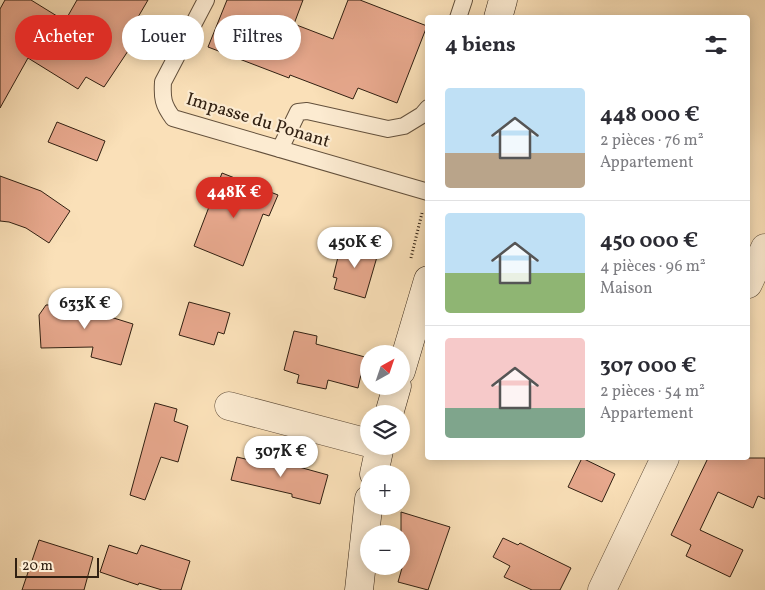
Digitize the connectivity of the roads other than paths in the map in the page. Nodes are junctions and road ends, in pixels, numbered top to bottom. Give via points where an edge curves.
1 (206, 0) edge
2 (464, 0) edge
3 (503, 0) edge
4 (459, 15) edge
5 (499, 15) edge
6 (425, 112) edge
7 (280, 149) junction
8 (425, 191) edge
9 (425, 290) edge
10 (409, 345) edge
11 (229, 406) dead end
12 (360, 441) edge
13 (664, 460) edge
14 (367, 515) edge
15 (359, 590) edge
16 (602, 590) edge

1 - 7 lane, Impasse du Ponant via 163,82 162,96 166,108 173,118
2 - 4 lane
3 - 5 street
6 - 7 lane via 404,126 388,129 298,112
7 - 8 lane, Impasse du Ponant
9 - 10 street
11 - 12 street
13 - 16 street
14 - 15 street

